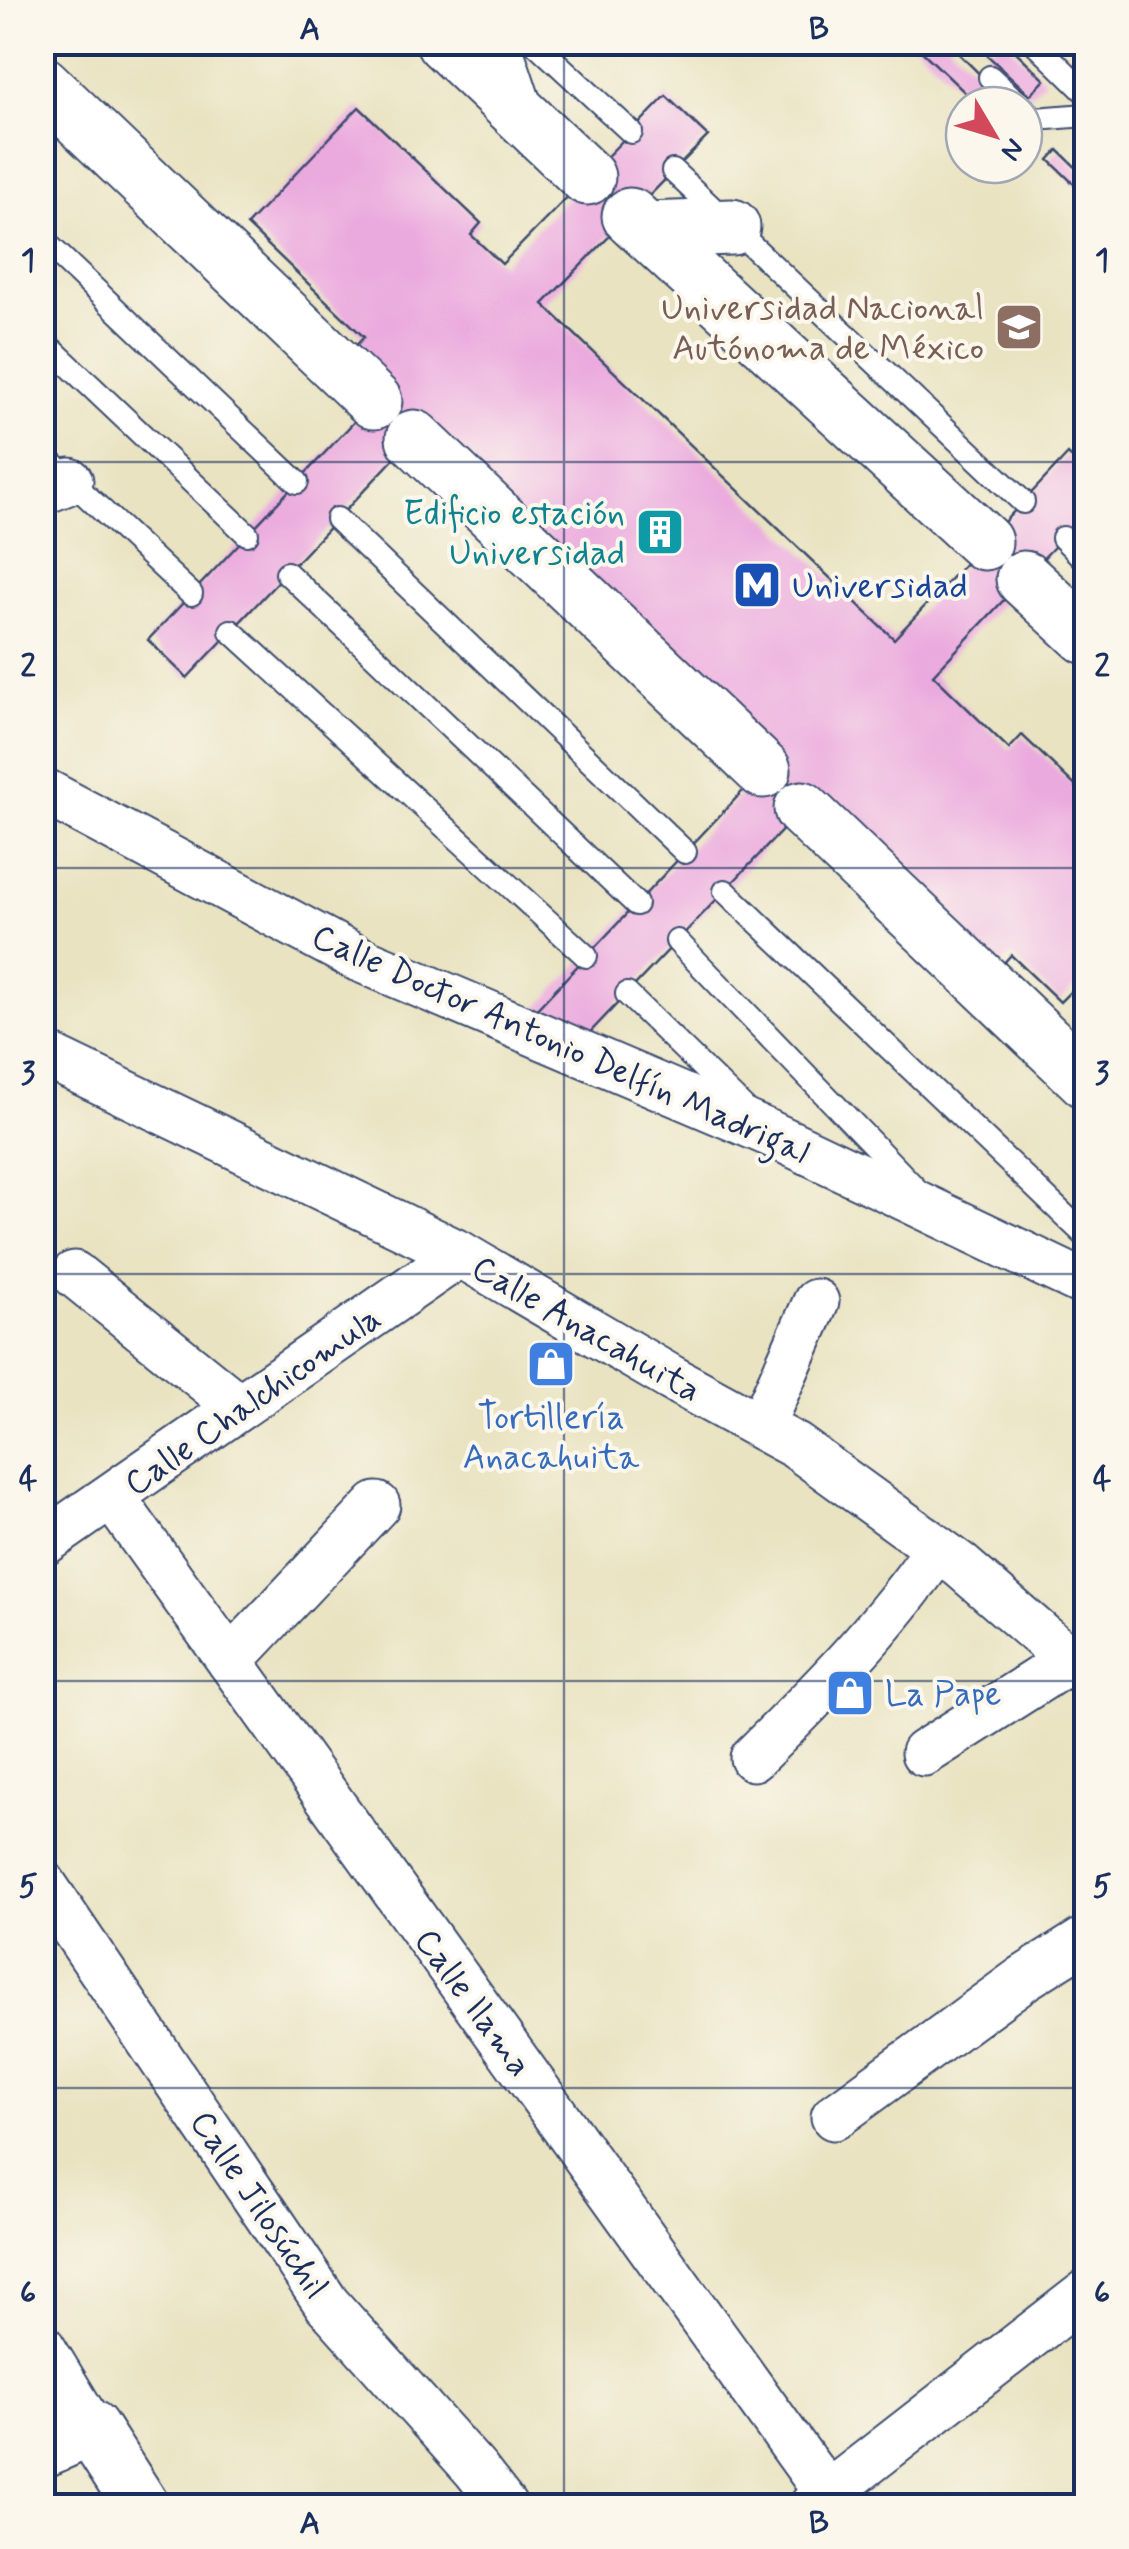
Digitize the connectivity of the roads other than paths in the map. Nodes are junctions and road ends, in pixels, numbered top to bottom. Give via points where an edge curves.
1 (444, 42) edge
2 (499, 42) edge
3 (534, 42) edge
4 (1034, 42) edge
5 (990, 77) dead end
6 (42, 84) edge
7 (999, 85) edge
8 (1086, 93) edge
9 (1086, 115) edge
10 (1044, 118) edge
11 (631, 132) dead end
12 (540, 133) junction
13 (673, 172) dead end
14 (587, 177) dead end
15 (732, 227) junction
16 (42, 240) edge
17 (42, 340) edge
18 (374, 401) dead end
19 (414, 438) dead end
20 (52, 476) edge
21 (297, 482) dead end
22 (1023, 502) dead end
23 (337, 519) dead end
24 (247, 534) dead end
25 (1063, 538) dead end
26 (984, 542) dead end
27 (1086, 561) edge
28 (286, 572) dead end
29 (1024, 579) dead end
30 (191, 594) dead end
31 (231, 631) dead end
32 (1086, 636) edge
33 (762, 770) dead end
34 (42, 790) edge
35 (802, 809) dead end
36 (685, 852) dead end
37 (725, 891) dead end
38 (636, 904) dead end
39 (677, 940) dead end
40 (586, 956) dead end
41 (627, 994) dead end
42 (42, 1053) edge
43 (1086, 1080) edge
44 (769, 1133) junction
45 (946, 1220) junction
46 (1086, 1236) edge
47 (460, 1254) junction
48 (74, 1274) dead end
49 (1086, 1284) edge
50 (816, 1302) dead end
51 (238, 1407) junction
52 (761, 1426) junction
53 (113, 1498) junction
54 (377, 1505) dead end
55 (42, 1544) edge
56 (938, 1550) junction
57 (230, 1661) junction
58 (1078, 1668) edge
59 (924, 1753) dead end
60 (753, 1758) dead end
61 (42, 1882) edge
62 (1086, 1939) edge
63 (834, 2117) dead end
64 (1086, 2293) edge
65 (42, 2346) edge
66 (91, 2428) junction
67 (42, 2450) edge
68 (825, 2503) edge
69 (141, 2506) edge
70 (504, 2506) edge

1 - 12 main road
2 - 12 lane via 514,58
3 - 11 lane
4 - 8 lane
5 - 7 lane
6 - 18 main road
9 - 10 lane
12 - 14 main road
13 - 15 lane
15 - 22 lane
15 - 26 main road via 638,223
16 - 21 lane
17 - 24 lane
19 - 33 main road
20 - 30 lane
23 - 36 lane
25 - 27 lane
28 - 38 lane
29 - 32 main road
31 - 40 lane
34 - 44 street, Calle Doctor Antonio Delfín Madrigal via 356,957
35 - 43 main road
37 - 46 lane
39 - 45 lane
41 - 44 lane
42 - 47 street, Calle Anacahuita
44 - 45 street, Calle Doctor Antonio Delfín Madrigal
45 - 49 street, Calle Doctor Antonio Delfín Madrigal
47 - 51 street, Calle Chalchicomula
47 - 52 street, Calle Anacahuita
48 - 51 street
50 - 52 street
51 - 53 street, Calle Chalchicomula
52 - 56 street, Calle Anacahuita
53 - 55 street, Calle Chalchicomula
53 - 57 street, Calle Ilama
54 - 57 street
56 - 58 street, Calle Anacahuita
56 - 60 street via 826,1686
57 - 68 street, Calle Ilama
58 - 59 street
61 - 70 street, Calle Jilosúchil via 327,2304
62 - 63 street
64 - 68 street
65 - 66 street
66 - 67 main road
66 - 69 main road

